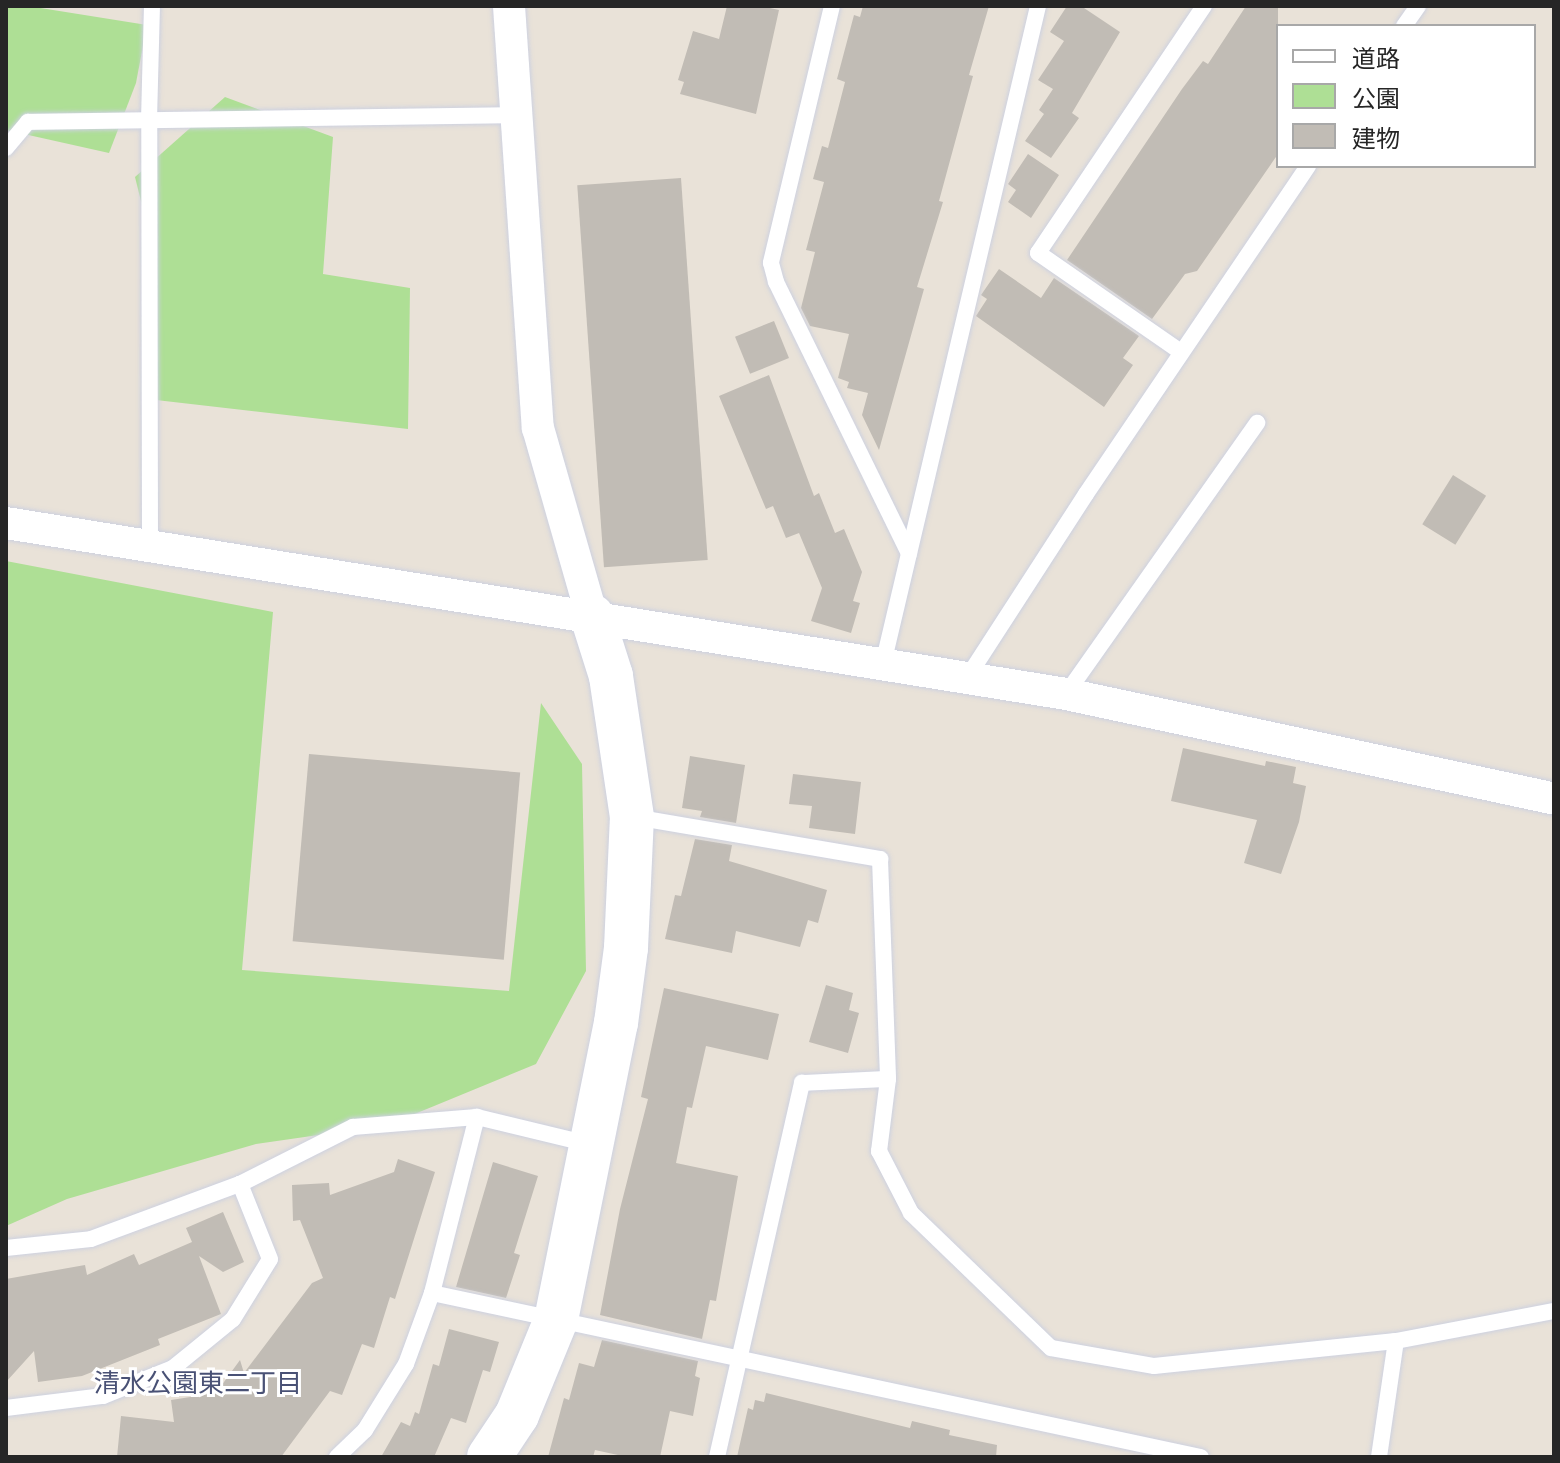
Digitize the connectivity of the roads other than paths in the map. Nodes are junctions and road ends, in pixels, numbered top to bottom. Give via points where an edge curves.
1 (152, 6) edge
2 (509, 6) edge
3 (832, 6) edge
4 (1038, 6) edge
5 (1204, 6) edge
6 (1418, 6) edge
7 (1405, 24) edge
8 (517, 115) junction
9 (149, 120) junction
10 (6, 148) edge
11 (1307, 168) edge
12 (1181, 352) junction
13 (1257, 423) dead end
14 (6, 523) edge
15 (150, 546) junction
16 (909, 553) junction
17 (592, 616) junction
18 (883, 664) junction
19 (967, 678) junction
20 (1066, 694) junction
21 (1554, 799) edge
22 (632, 817) junction
23 (888, 1079) junction
24 (477, 1117) junction
25 (592, 1144) junction
26 (240, 1184) junction
27 (6, 1248) edge
28 (432, 1293) junction
29 (1554, 1311) edge
30 (556, 1320) junction
31 (1396, 1341) junction
32 (740, 1360) junction
33 (6, 1408) edge
34 (1194, 1456) edge
35 (337, 1457) edge
36 (489, 1457) edge
37 (717, 1457) edge
38 (1379, 1457) edge

1 - 9 lane
2 - 8 street
3 - 16 lane via 771,263
4 - 16 lane
5 - 12 lane via 1038,253
6 - 7 lane
8 - 9 lane
8 - 17 street via 538,428
9 - 10 lane via 28,122
9 - 15 lane
11 - 12 lane
12 - 19 lane
13 - 20 lane
14 - 15 street
15 - 17 street
16 - 18 lane
17 - 18 street
17 - 22 street via 611,676
18 - 19 street
19 - 20 street
20 - 21 street
22 - 23 lane via 880,859
22 - 25 street via 626,948
23 - 31 lane via 879,1151 911,1213 1051,1348 1154,1366
23 - 32 lane via 802,1083
24 - 25 lane
24 - 26 lane via 353,1127
24 - 28 lane
25 - 30 street
26 - 27 lane via 91,1239
26 - 33 lane via 270,1259 233,1319 173,1368 103,1396
28 - 30 lane
28 - 35 lane via 406,1364 365,1430
29 - 31 lane
30 - 32 lane
30 - 36 street via 517,1415
31 - 38 lane
32 - 34 lane
32 - 37 lane

